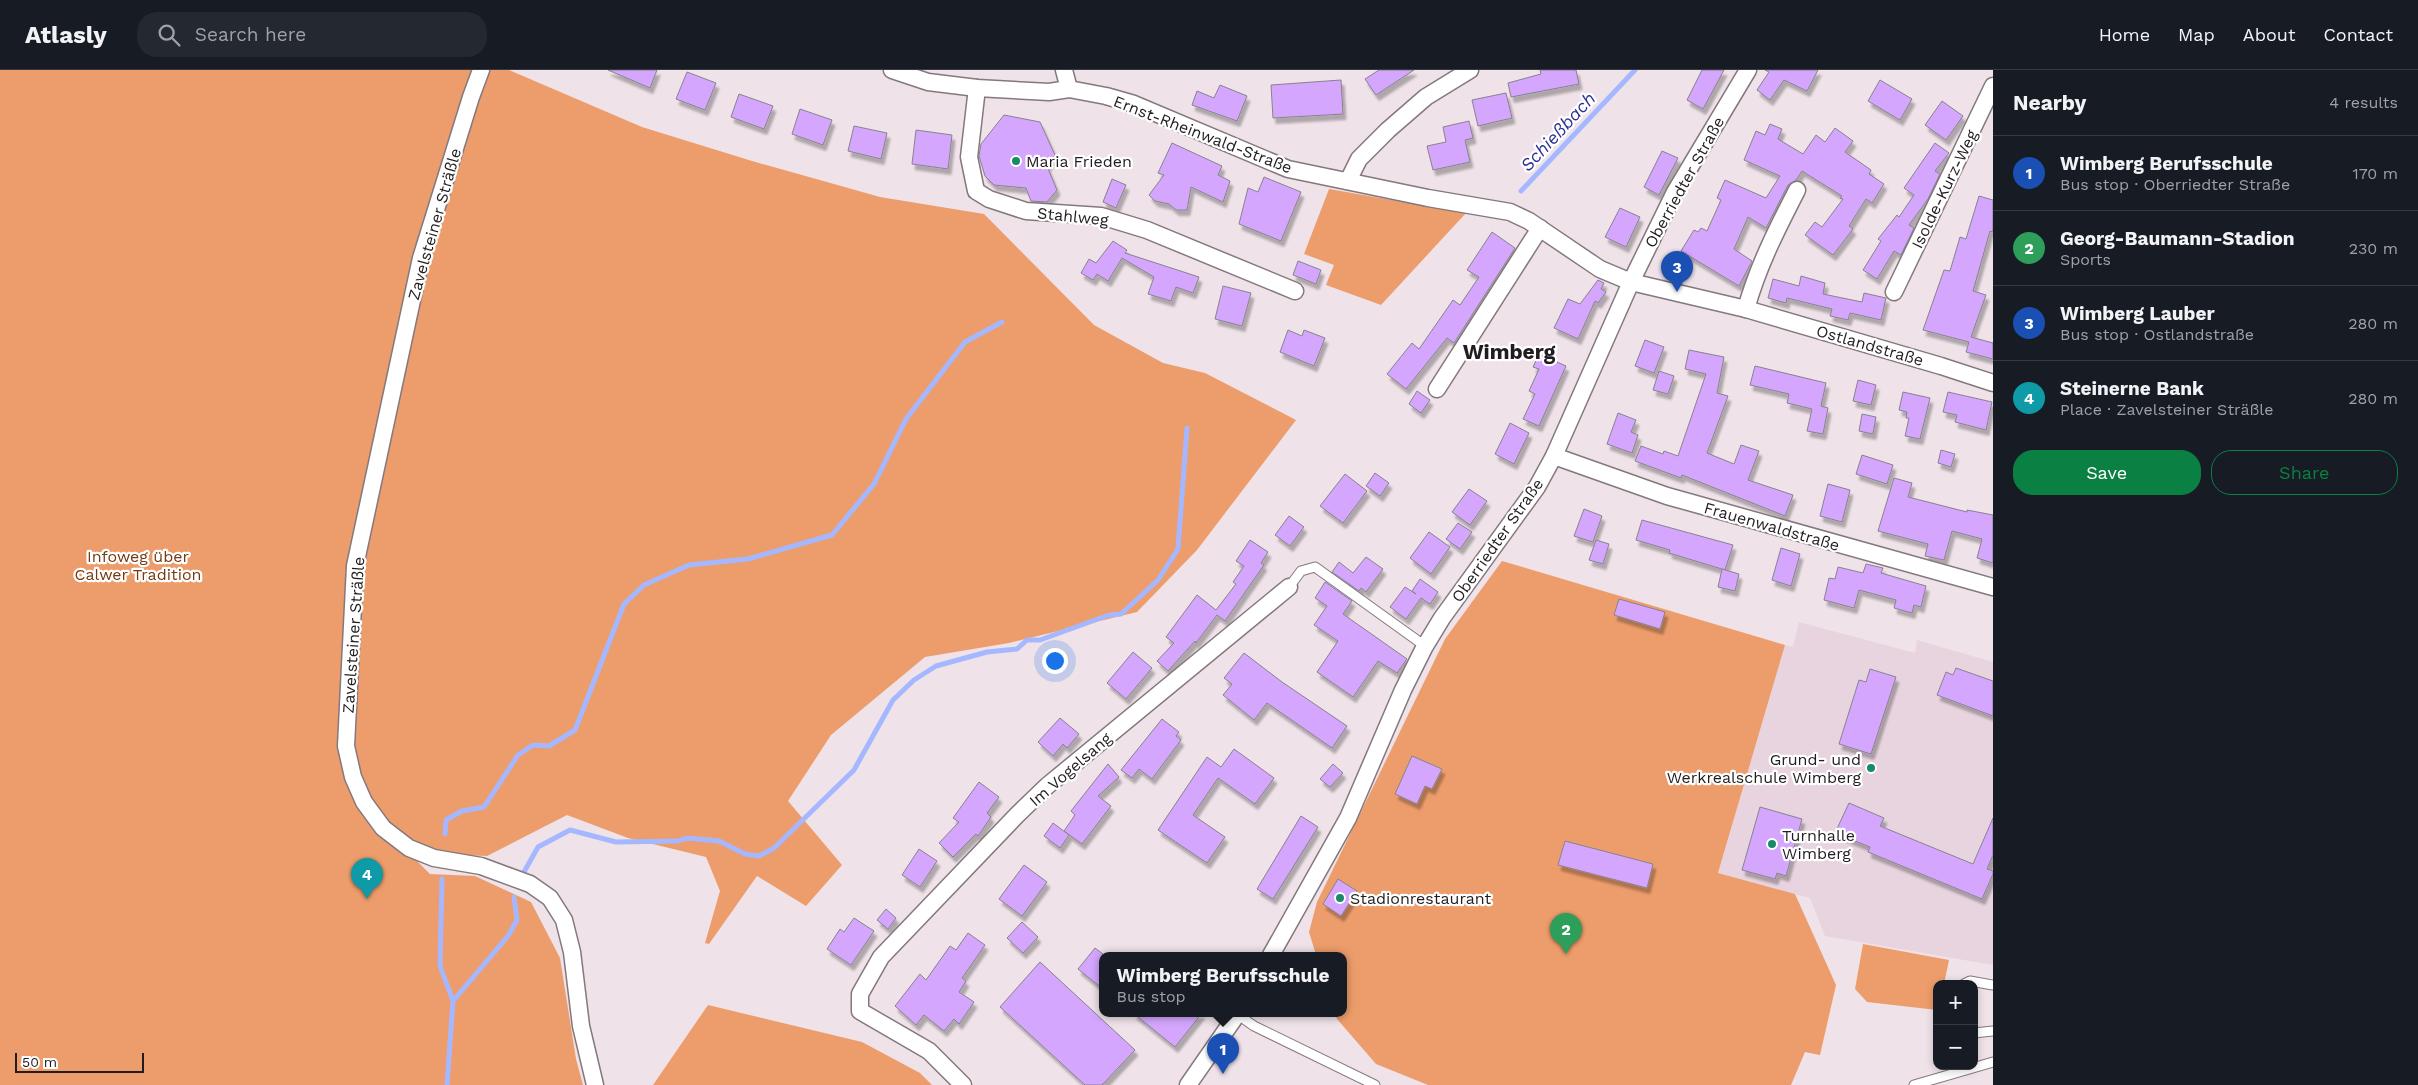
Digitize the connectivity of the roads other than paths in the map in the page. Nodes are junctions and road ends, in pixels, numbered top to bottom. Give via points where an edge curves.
1 (481, 70) edge
2 (892, 70) edge
3 (1064, 70) edge
4 (1470, 70) edge
5 (1748, 70) edge
6 (1993, 86) edge
7 (977, 88) junction
8 (1069, 89) junction
9 (1348, 181) junction
10 (1797, 190) dead end
11 (1540, 228) junction
12 (1631, 282) junction
13 (1295, 291) dead end
14 (1894, 292) dead end
15 (1746, 309) junction
16 (1993, 384) edge
17 (1437, 389) dead end
18 (1554, 456) junction
19 (1289, 586) joint
20 (1993, 586) edge
21 (1425, 646) junction
22 (1273, 952) edge
23 (1978, 982) edge
24 (1993, 985) edge
25 (1235, 1017) edge
26 (1243, 1017) edge
27 (1993, 1031) edge
28 (1978, 1033) edge
29 (1993, 1062) edge
30 (595, 1085) edge
31 (964, 1085) edge
32 (1188, 1085) edge
33 (1375, 1085) edge
34 (1914, 1085) edge

1 - 30 street, Zavelsteiner Sträßle via 421,258 355,566 346,746 353,777 364,802 383,828 409,848 434,858 481,866 530,884 550,898 564,920 572,952 581,1026
2 - 7 street, Ernst-Rheinwald-Straße via 928,82
3 - 8 street
4 - 9 street via 1426,97 1388,130 1359,159
5 - 12 street, Oberriedter Straße via 1675,192
6 - 14 street, Isolde-Kurz-Weg
7 - 8 street, Ernst-Rheinwald-Straße via 1049,92
7 - 13 street, Stahlweg via 969,157 976,191 982,195 1026,211 1102,216 1147,230
8 - 9 street, Ernst-Rheinwald-Straße via 1134,104 1288,169
9 - 11 street, Ernst-Rheinwald-Straße via 1510,212
10 - 15 street via 1762,259
11 - 12 street, Ernst-Rheinwald-Straße via 1600,269
11 - 17 street
12 - 15 street, Ostlandstraße
12 - 18 street, Oberriedter Straße
15 - 16 street, Ostlandstraße
18 - 20 street, Frauenwaldstraße via 1667,496
18 - 21 street, Oberriedter Straße via 1532,495
19 - 21 lane, Im Vogelsang via 1301,571 1315,566
19 - 31 street, Im Vogelsang via 1047,786 881,957 860,994 860,1011 929,1051
21 - 22 street, Oberriedter Straße via 1348,818
23 - 24 lane
25 - 32 street
26 - 33 lane via 1254,1026
27 - 28 lane
29 - 34 lane

